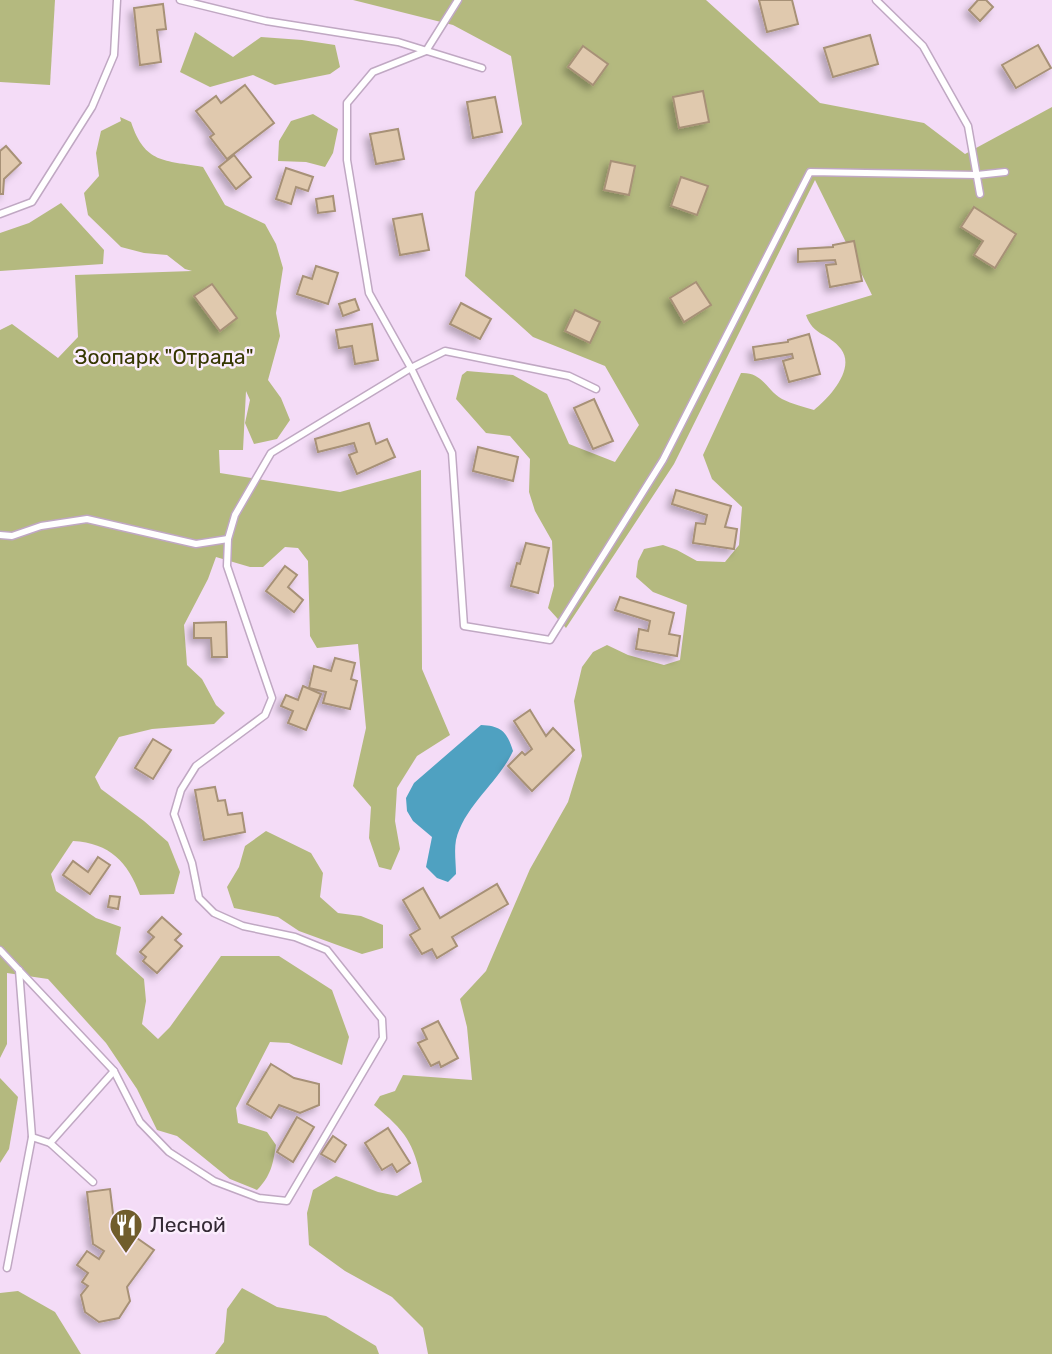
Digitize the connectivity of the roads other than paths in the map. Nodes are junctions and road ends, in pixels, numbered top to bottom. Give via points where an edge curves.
1 (117, 0) edge
2 (180, 0) edge
3 (457, 0) edge
4 (876, 0) edge
5 (426, 51) junction
6 (482, 68) dead end
7 (1004, 172) dead end
8 (977, 175) junction
9 (980, 194) dead end
10 (0, 214) edge
11 (411, 368) junction
12 (596, 389) dead end
13 (0, 535) edge
14 (228, 539) junction
15 (0, 950) edge
16 (19, 970) junction
17 (114, 1071) junction
18 (32, 1137) junction
19 (50, 1143) junction
20 (93, 1182) dead end
21 (7, 1268) dead end

1 - 10 lane via 114,55 92,107 32,202
2 - 5 lane via 266,21 398,41
3 - 5 lane
4 - 8 lane via 923,46 968,126
5 - 6 lane
5 - 11 lane via 373,72 348,103 347,160 369,293
7 - 8 lane
8 - 9 lane
8 - 11 lane via 810,173 663,460 550,640 464,626 452,453
11 - 12 lane via 445,351 569,376
11 - 14 lane via 271,453 234,515
13 - 14 lane via 87,519 196,544
14 - 17 lane via 227,566 272,698 265,715 196,766 181,790 174,814 199,898 214,913 243,926 295,937 327,950 382,1019 383,1038 287,1201 259,1198 214,1181 169,1152 140,1122
15 - 16 lane
16 - 17 lane
16 - 18 lane
17 - 19 lane
18 - 19 lane
18 - 21 lane
19 - 20 lane

